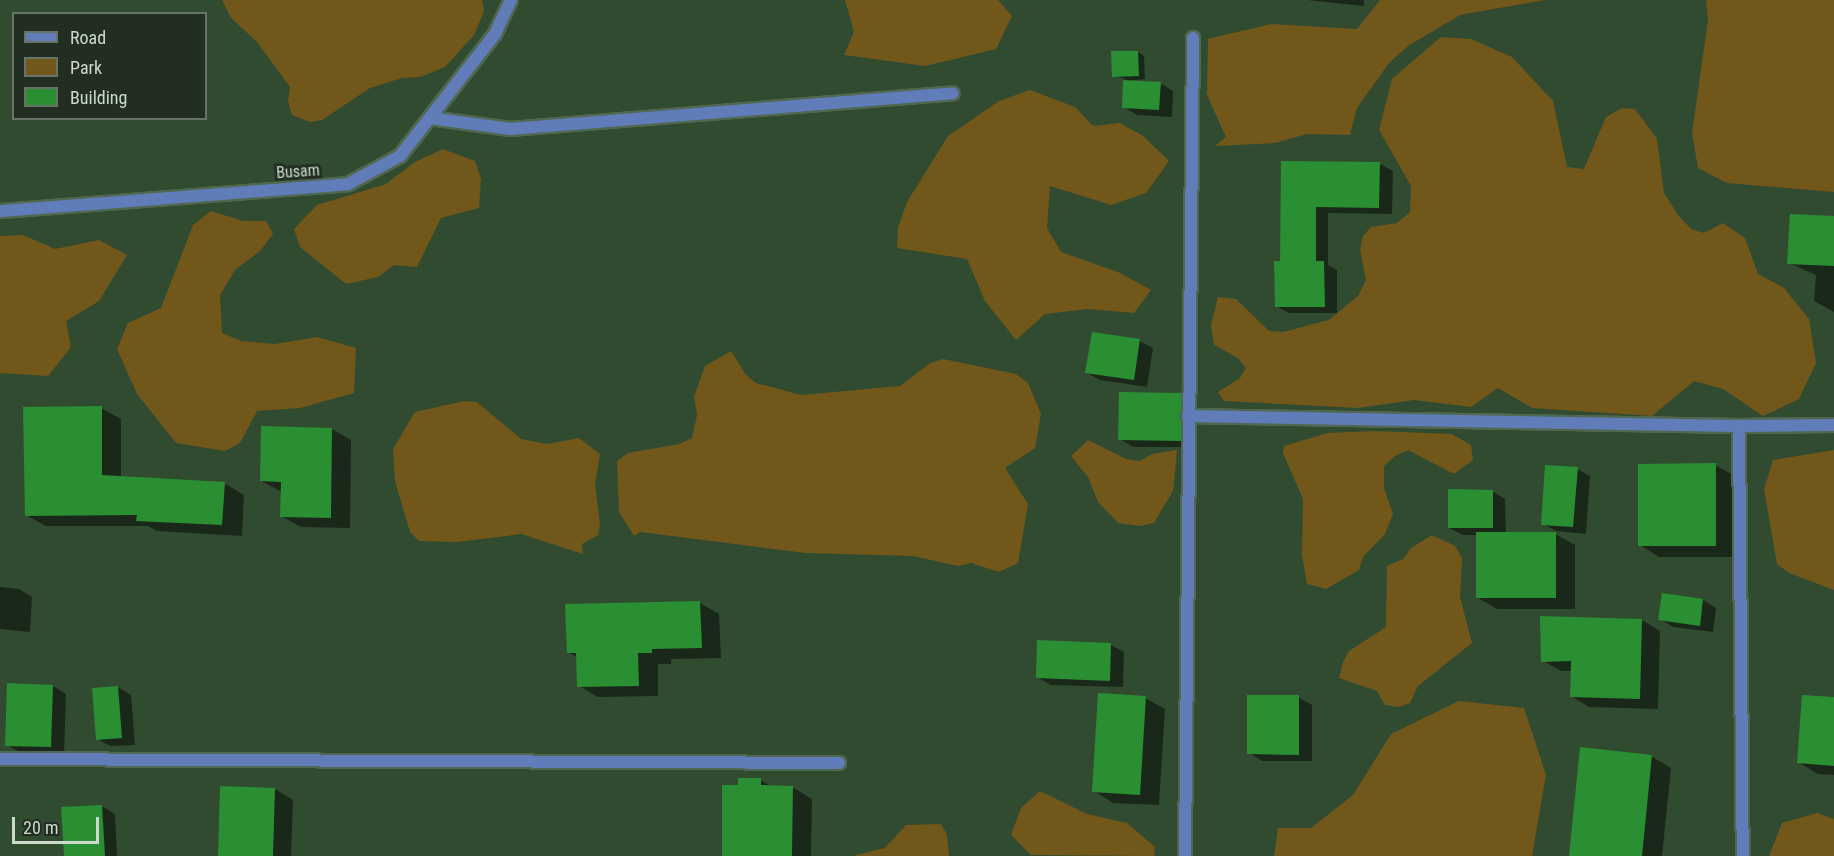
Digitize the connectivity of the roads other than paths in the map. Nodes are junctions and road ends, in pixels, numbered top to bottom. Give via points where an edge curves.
1 (511, 0) edge
2 (1193, 38) dead end
3 (952, 93) dead end
4 (430, 118) junction
5 (0, 211) edge
6 (1188, 416) junction
7 (1834, 425) edge
8 (1739, 426) junction
9 (0, 759) edge
10 (839, 763) dead end
11 (1185, 856) edge
12 (1743, 856) edge

1 - 4 street, Busam via 495,34
2 - 6 street
3 - 4 street via 510,129
4 - 5 street, Busam via 400,156 348,184
6 - 8 street
6 - 11 street
7 - 8 street
8 - 12 street
9 - 10 street

